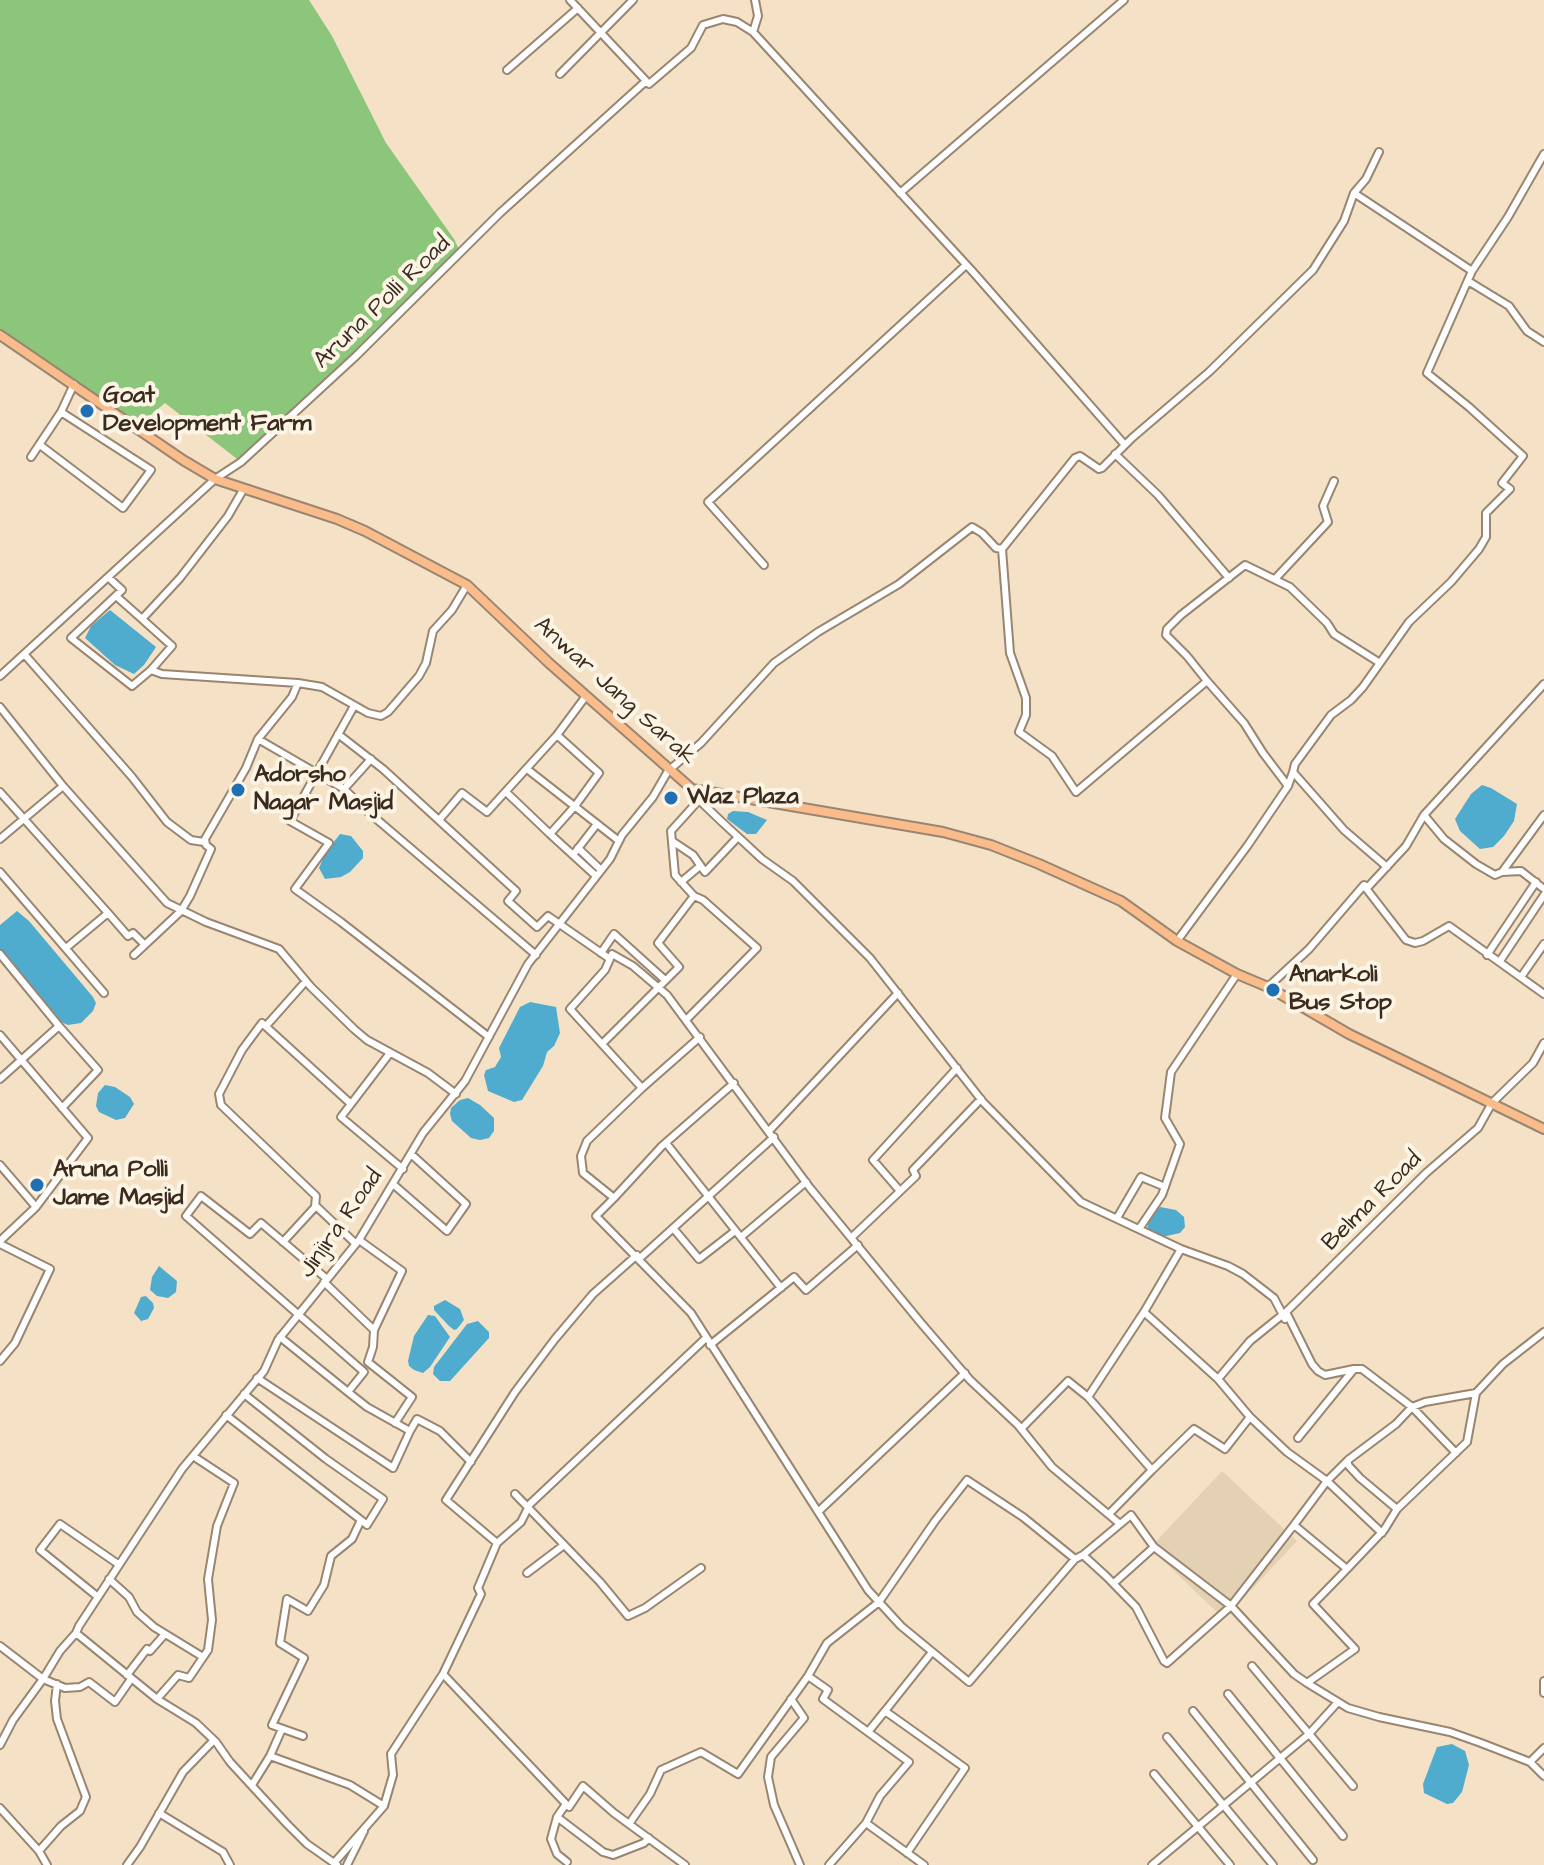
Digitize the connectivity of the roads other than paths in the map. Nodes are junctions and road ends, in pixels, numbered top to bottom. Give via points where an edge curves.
1 (570, 0) edge
2 (633, 0) edge
3 (755, 0) edge
4 (1124, 0) edge
5 (578, 8) junction
6 (753, 32) junction
7 (600, 33) junction
8 (507, 70) dead end
9 (560, 74) dead end
10 (646, 81) junction
11 (1379, 152) dead end
12 (1544, 154) edge
13 (900, 193) junction
14 (1354, 193) junction
15 (966, 265) junction
16 (1472, 271) junction
17 (1468, 281) junction
18 (0, 335) edge
19 (1544, 342) edge
20 (74, 384) junction
21 (61, 412) junction
22 (40, 445) junction
23 (1125, 445) junction
24 (1115, 454) junction
25 (31, 457) dead end
26 (215, 479) junction
27 (1334, 481) dead end
28 (243, 490) junction
29 (1002, 549) junction
30 (764, 565) dead end
31 (109, 578) junction
32 (1229, 578) junction
33 (1275, 579) junction
34 (467, 585) junction
35 (116, 596) junction
36 (142, 619) junction
37 (25, 655) junction
38 (1380, 663) junction
39 (151, 670) junction
40 (0, 676) edge
41 (1207, 681) junction
42 (298, 683) junction
43 (1544, 684) edge
44 (586, 696) junction
45 (354, 706) junction
46 (0, 707) edge
47 (338, 734) junction
48 (557, 735) junction
49 (258, 739) junction
50 (371, 759) junction
51 (527, 769) junction
52 (668, 771) junction
53 (1293, 772) junction
54 (317, 773) junction
55 (63, 786) junction
56 (1288, 786) junction
57 (344, 789) junction
58 (692, 789) junction
59 (0, 792) edge
60 (506, 792) junction
61 (699, 800) junction
62 (575, 806) junction
63 (1424, 815) junction
64 (1544, 815) edge
65 (25, 818) junction
66 (439, 820) junction
67 (597, 824) junction
68 (550, 834) junction
69 (738, 837) junction
70 (0, 839) edge
71 (619, 841) junction
72 (672, 841) junction
73 (204, 842) junction
74 (575, 852) junction
75 (700, 866) junction
76 (1387, 867) junction
77 (0, 872) edge
78 (1502, 872) junction
79 (599, 873) junction
80 (681, 882) junction
81 (1536, 882) junction
82 (1364, 885) junction
83 (1544, 892) edge
84 (694, 896) junction
85 (181, 911) junction
86 (108, 913) junction
87 (559, 925) junction
88 (1177, 941) junction
89 (1544, 944) edge
90 (145, 945) junction
91 (66, 948) junction
92 (601, 953) junction
93 (0, 954) edge
94 (134, 955) dead end
95 (536, 955) junction
96 (1487, 955) junction
97 (610, 959) junction
98 (1500, 961) junction
99 (1237, 974) junction
100 (1521, 977) junction
101 (665, 980) junction
102 (306, 981) junction
103 (657, 987) junction
104 (1268, 987) junction
105 (104, 993) dead end
106 (898, 993) junction
107 (1544, 994) edge
108 (686, 1020) junction
109 (59, 1026) junction
110 (266, 1026) junction
111 (0, 1035) edge
112 (489, 1037) junction
113 (700, 1037) junction
114 (603, 1043) junction
115 (1544, 1043) edge
116 (390, 1053) junction
117 (21, 1060) junction
118 (957, 1068) junction
119 (0, 1079) edge
120 (734, 1083) junction
121 (642, 1088) junction
122 (456, 1094) junction
123 (981, 1099) junction
124 (1492, 1103) junction
125 (351, 1104) junction
126 (62, 1108) junction
127 (1544, 1129) edge
128 (772, 1134) junction
129 (666, 1143) junction
130 (411, 1154) junction
131 (0, 1165) edge
132 (403, 1169) junction
133 (806, 1182) junction
134 (394, 1185) junction
135 (1165, 1187) junction
136 (900, 1191) junction
137 (708, 1196) junction
138 (614, 1198) junction
139 (36, 1207) junction
140 (315, 1207) junction
141 (1117, 1218) junction
142 (673, 1228) junction
143 (1139, 1229) junction
144 (735, 1231) junction
145 (741, 1237) junction
146 (851, 1238) junction
147 (283, 1242) junction
148 (358, 1242) junction
149 (1, 1244) edge
150 (858, 1245) junction
151 (1181, 1249) junction
152 (639, 1257) junction
153 (325, 1281) junction
154 (781, 1288) junction
155 (1144, 1312) junction
156 (1286, 1312) junction
157 (298, 1314) junction
158 (374, 1330) junction
159 (1544, 1332) edge
160 (280, 1337) junction
161 (706, 1338) junction
162 (710, 1345) junction
163 (0, 1361) edge
164 (1354, 1369) junction
165 (965, 1373) junction
166 (257, 1378) junction
167 (1218, 1379) junction
168 (348, 1392) junction
169 (1476, 1393) junction
170 (244, 1394) junction
171 (1088, 1397) junction
172 (1412, 1407) junction
173 (226, 1415) junction
174 (1250, 1417) junction
175 (395, 1423) junction
176 (1021, 1429) junction
177 (410, 1431) junction
178 (1298, 1438) dead end
179 (1456, 1453) junction
180 (193, 1456) junction
181 (1348, 1460) junction
182 (471, 1462) junction
183 (1152, 1470) junction
184 (1327, 1481) junction
185 (515, 1494) dead end
186 (529, 1507) junction
187 (1397, 1509) junction
188 (819, 1511) junction
189 (1109, 1514) junction
190 (361, 1520) junction
191 (1120, 1524) junction
192 (1294, 1525) junction
193 (1382, 1533) junction
194 (497, 1543) junction
195 (564, 1545) junction
196 (1154, 1547) junction
197 (1083, 1555) junction
198 (1075, 1559) junction
199 (118, 1564) junction
200 (701, 1568) dead end
201 (1347, 1569) junction
202 (527, 1573) dead end
203 (109, 1579) junction
204 (1114, 1583) junction
205 (98, 1597) junction
206 (879, 1602) junction
207 (1231, 1606) junction
208 (76, 1633) junction
209 (165, 1634) junction
210 (0, 1646) edge
211 (932, 1652) junction
212 (203, 1657) junction
213 (1252, 1666) dead end
214 (443, 1674) junction
215 (808, 1676) junction
216 (129, 1677) junction
217 (43, 1679) junction
218 (1544, 1681) edge
219 (1307, 1683) junction
220 (57, 1684) junction
221 (1544, 1693) edge
222 (1228, 1694) dead end
223 (157, 1699) junction
224 (791, 1699) junction
225 (1338, 1702) junction
226 (885, 1711) junction
227 (1193, 1711) dead end
228 (282, 1729) junction
229 (868, 1732) junction
230 (1309, 1734) junction
231 (303, 1736) dead end
232 (1167, 1737) dead end
233 (214, 1740) junction
234 (0, 1745) edge
235 (1544, 1748) edge
236 (270, 1756) junction
237 (1280, 1759) junction
238 (1530, 1762) junction
239 (1154, 1774) dead end
240 (1544, 1776) edge
241 (1251, 1783) junction
242 (252, 1785) junction
243 (1353, 1786) dead end
244 (566, 1804) junction
245 (384, 1806) junction
246 (1224, 1806) junction
247 (0, 1808) edge
248 (159, 1813) junction
249 (557, 1817) junction
250 (866, 1823) junction
251 (367, 1824) junction
252 (629, 1824) junction
253 (1198, 1827) junction
254 (1343, 1836) dead end
255 (649, 1838) junction
256 (39, 1851) junction
257 (907, 1853) junction
258 (1313, 1860) dead end
259 (567, 1862) dead end
260 (335, 1864) edge
261 (47, 1865) edge
262 (127, 1865) edge
263 (230, 1865) edge
264 (347, 1865) edge
265 (685, 1865) edge
266 (800, 1865) edge
267 (829, 1865) edge
268 (924, 1865) edge
269 (1152, 1865) edge
270 (1230, 1865) edge
271 (1273, 1865) edge

1 - 5 street
2 - 7 street
3 - 6 street
4 - 13 street
5 - 7 street
5 - 8 street
6 - 10 street, Aruna Polli Road via 737,22 710,21 691,48 652,84
6 - 13 street
7 - 9 street
7 - 10 street
10 - 26 street, Aruna Polli Road via 500,213 356,356 241,462
11 - 14 street
12 - 16 street
13 - 15 street
14 - 16 street
14 - 23 street via 1344,221 1313,270
15 - 23 street
15 - 30 street via 708,502
16 - 17 street
17 - 19 street via 1509,306 1527,331
17 - 38 street via 1427,373 1523,456 1502,483 1510,489 1486,513 1486,537 1479,549 1409,622
18 - 20 main road, Anwar Jang Sarak
20 - 21 street
20 - 26 main road, Anwar Jang Sarak
21 - 22 street
21 - 22 street via 151,470 123,508
22 - 25 street
23 - 24 street
24 - 29 street via 1099,469 1080,456 1069,463
24 - 32 street
26 - 28 main road, Anwar Jang Sarak
26 - 31 street, Aruna Polli Road
27 - 33 street via 1323,506 1328,522
28 - 34 main road, Anwar Jang Sarak via 337,519
28 - 36 street via 187,569
29 - 41 street via 1010,653 1026,698 1019,732 1052,756 1076,792
29 - 52 street, Jinjira Road via 975,527 967,530 899,584 774,663
31 - 35 street via 122,590
31 - 37 street, Aruna Polli Road
32 - 33 street via 1245,565
32 - 41 street via 1167,629 1166,635
33 - 38 street via 1304,599 1334,634
34 - 44 main road, Anwar Jang Sarak
34 - 45 street via 433,631 419,676 388,712 381,716
35 - 36 street
35 - 39 street via 71,638 132,686
36 - 39 street via 172,646
37 - 40 street, Aruna Polli Road
37 - 73 street via 167,822 191,840
38 - 53 street via 1351,700 1331,715
39 - 42 street
41 - 56 street
42 - 45 street via 322,687
42 - 49 street
43 - 63 street
44 - 48 street
44 - 52 main road, Anwar Jang Sarak
45 - 47 street
46 - 55 street
47 - 50 street
47 - 54 street
48 - 51 street
48 - 62 street via 599,773
49 - 54 street
49 - 73 street
50 - 57 street
50 - 66 street
51 - 60 street
51 - 62 street
52 - 58 main road, Anwar Jang Sarak
52 - 71 street, Jinjira Road
53 - 56 street
53 - 76 street via 1358,845
54 - 57 street
54 - 112 street via 290,821 329,843 295,889
55 - 65 street
55 - 85 street via 167,903
56 - 88 street
57 - 95 street
58 - 61 street
58 - 88 main road, Anwar Jang Sarak via 991,845 1121,901
59 - 65 street
60 - 66 street via 487,812 462,793
60 - 68 street
61 - 69 street
61 - 72 street via 671,831
62 - 67 street
62 - 68 street
63 - 76 street
63 - 78 street via 1476,864 1495,875
64 - 78 street
65 - 70 street
65 - 86 street
66 - 87 street via 516,891 508,901 537,927 548,916
67 - 71 street
67 - 74 street
68 - 74 street
69 - 75 street via 705,872
69 - 106 street via 793,881
71 - 79 street, Jinjira Road
72 - 75 street
72 - 80 street via 675,875
73 - 85 street via 211,849
74 - 79 street
75 - 80 street
76 - 82 street via 1368,887
77 - 91 street
78 - 81 street via 1521,871
79 - 87 street, Jinjira Road
80 - 84 street
81 - 83 street
81 - 96 street
82 - 96 street via 1406,940 1423,941 1449,926
82 - 104 street
83 - 98 street
84 - 101 street via 658,943 679,967
84 - 108 street via 757,948
85 - 90 street
85 - 102 street via 279,949
86 - 90 street via 128,936 133,933
86 - 91 street
87 - 92 street
87 - 95 street, Jinjira Road
88 - 99 main road, Anwar Jang Sarak
89 - 100 street
90 - 94 street
91 - 105 street
92 - 97 street
92 - 101 street via 614,934
93 - 109 street
95 - 112 street, Jinjira Road
96 - 98 street
97 - 103 street via 612,954 633,966
97 - 114 street via 570,1009
98 - 100 street
99 - 104 main road, Anwar Jang Sarak
99 - 135 street via 1171,1072 1165,1118 1180,1144
100 - 107 street
101 - 103 street
102 - 110 street
102 - 116 street via 354,1029
103 - 108 street
103 - 114 street
104 - 124 main road, Anwar Jang Sarak via 1349,1034
106 - 118 street
106 - 128 street
108 - 113 street
109 - 117 street
109 - 126 street via 98,1070
110 - 125 street
110 - 140 street via 262,1023 242,1050 219,1094 221,1105 316,1196
111 - 117 street
112 - 122 street, Jinjira Road
113 - 120 street
113 - 121 street
114 - 121 street
115 - 124 street, Belma Road via 1533,1063
116 - 122 street
116 - 125 street
117 - 119 street
117 - 126 street
118 - 123 street
118 - 136 street via 873,1160
120 - 128 street
120 - 129 street
121 - 138 street via 587,1141 581,1156 583,1173
122 - 130 street, Jinjira Road
123 - 136 street via 913,1170 916,1176
123 - 141 street via 1081,1202
124 - 127 main road, Anwar Jang Sarak
124 - 156 street, Belma Road via 1478,1128
125 - 132 street via 341,1117
126 - 139 street via 88,1138
128 - 133 street
128 - 137 street
129 - 137 street
129 - 138 street
130 - 132 street, Jinjira Road
130 - 134 street via 466,1204 447,1231
131 - 139 street
132 - 134 street, Jinjira Road
133 - 145 street
133 - 146 street
134 - 148 street, Jinjira Road
135 - 141 street via 1141,1177
135 - 143 street
136 - 146 street
137 - 142 street
137 - 144 street
138 - 152 street via 596,1216
139 - 149 street
140 - 147 street
140 - 148 street
141 - 143 street
142 - 144 street via 699,1259
142 - 152 street
143 - 151 street
144 - 145 street
145 - 154 street
146 - 150 street
147 - 153 street
147 - 157 street via 261,1223 250,1234 201,1196 186,1216
148 - 153 street, Jinjira Road
148 - 158 street via 402,1271
149 - 163 street via 50,1269 15,1343
150 - 154 street via 806,1290 794,1277
150 - 165 street
151 - 155 street
151 - 156 street via 1243,1274 1274,1298 1285,1319
152 - 161 street via 691,1313
152 - 182 street via 593,1294 555,1339
153 - 157 street, Jinjira Road
153 - 158 street
154 - 162 street
155 - 167 street
155 - 171 street
156 - 164 street via 1318,1371 1325,1375
156 - 167 street, Belma Road via 1250,1341
157 - 160 street, Jinjira Road
157 - 168 street via 364,1372
158 - 175 street via 368,1362 412,1397
159 - 169 street
160 - 166 street, Jinjira Road
160 - 168 street
161 - 162 street
161 - 186 street
162 - 188 street
164 - 172 street via 1366,1370
164 - 178 street
165 - 176 street
165 - 188 street
166 - 170 street, Jinjira Road
166 - 177 street via 393,1468
167 - 174 street
168 - 175 street
169 - 172 street
169 - 179 street via 1467,1442
170 - 173 street, Jinjira Road
170 - 190 street via 383,1499 367,1525
171 - 176 street via 1068,1381
171 - 183 street
172 - 179 street
172 - 181 street
173 - 180 street, Jinjira Road
173 - 190 street
174 - 183 street via 1225,1449 1194,1429
174 - 184 street
175 - 177 street
176 - 189 street via 1052,1467
177 - 182 street via 417,1419 433,1427
179 - 187 street
180 - 199 street, Jinjira Road
180 - 212 street via 234,1483 217,1526 208,1579 212,1620
181 - 184 street
181 - 187 street via 1360,1478
182 - 194 street via 446,1500
183 - 189 street
184 - 192 street
184 - 193 street
185 - 186 street
186 - 194 street
186 - 195 street
187 - 193 street
188 - 206 street
189 - 191 street
190 - 228 street via 352,1539 331,1556 324,1585 308,1611 287,1599 280,1643 304,1658 272,1725
191 - 196 street via 1131,1515
191 - 197 street
192 - 201 street
192 - 207 street
193 - 201 street
194 - 214 street via 478,1588 481,1594
195 - 200 street via 628,1616
195 - 202 street
196 - 204 street
196 - 207 street
197 - 198 street
197 - 204 street
198 - 206 street via 967,1480
198 - 211 street via 969,1682
199 - 203 street, Jinjira Road
199 - 205 street via 60,1524 40,1550
201 - 219 street via 1313,1604 1355,1649
203 - 205 street, Jinjira Road
203 - 209 street
204 - 207 street via 1136,1607 1167,1663
205 - 208 street, Jinjira Road
206 - 211 street
206 - 215 street via 827,1643
207 - 219 street
208 - 216 street
208 - 217 street, Jinjira Road
209 - 212 street
209 - 216 street via 147,1649
210 - 217 street
211 - 226 street
212 - 223 street via 189,1678 178,1675
213 - 230 street
214 - 244 street
214 - 245 street via 391,1754 393,1775
215 - 224 street
215 - 229 street via 828,1690 823,1699
216 - 220 street via 115,1702 89,1682 65,1688
216 - 223 street
217 - 220 street
217 - 234 street, Jinjira Road
218 - 221 street
219 - 225 street
220 - 256 street via 57,1719 86,1797 80,1811
222 - 237 street
223 - 233 street
224 - 252 street via 738,1774 701,1752 674,1764 661,1770
224 - 266 street via 804,1718 771,1757 768,1777
225 - 230 street
225 - 238 street via 1450,1732
226 - 229 street
226 - 257 street via 965,1768
227 - 241 street
228 - 231 street
228 - 236 street
229 - 250 street via 909,1762 880,1796
230 - 237 street
230 - 243 street
232 - 246 street
233 - 242 street
233 - 248 street via 183,1772
235 - 238 street
236 - 242 street
236 - 245 street via 350,1785
237 - 241 street
237 - 254 street
238 - 240 street
239 - 253 street
241 - 246 street
241 - 258 street
242 - 260 street via 307,1844
244 - 249 street
244 - 252 street via 569,1807 583,1786
245 - 251 street
246 - 253 street
246 - 271 street
247 - 256 street
248 - 262 street
248 - 263 street via 223,1852
249 - 255 street via 613,1855
249 - 259 street via 551,1839
250 - 257 street
250 - 267 street
251 - 260 street
251 - 264 street
252 - 255 street
253 - 269 street
253 - 270 street
255 - 265 street
256 - 261 street
257 - 268 street

